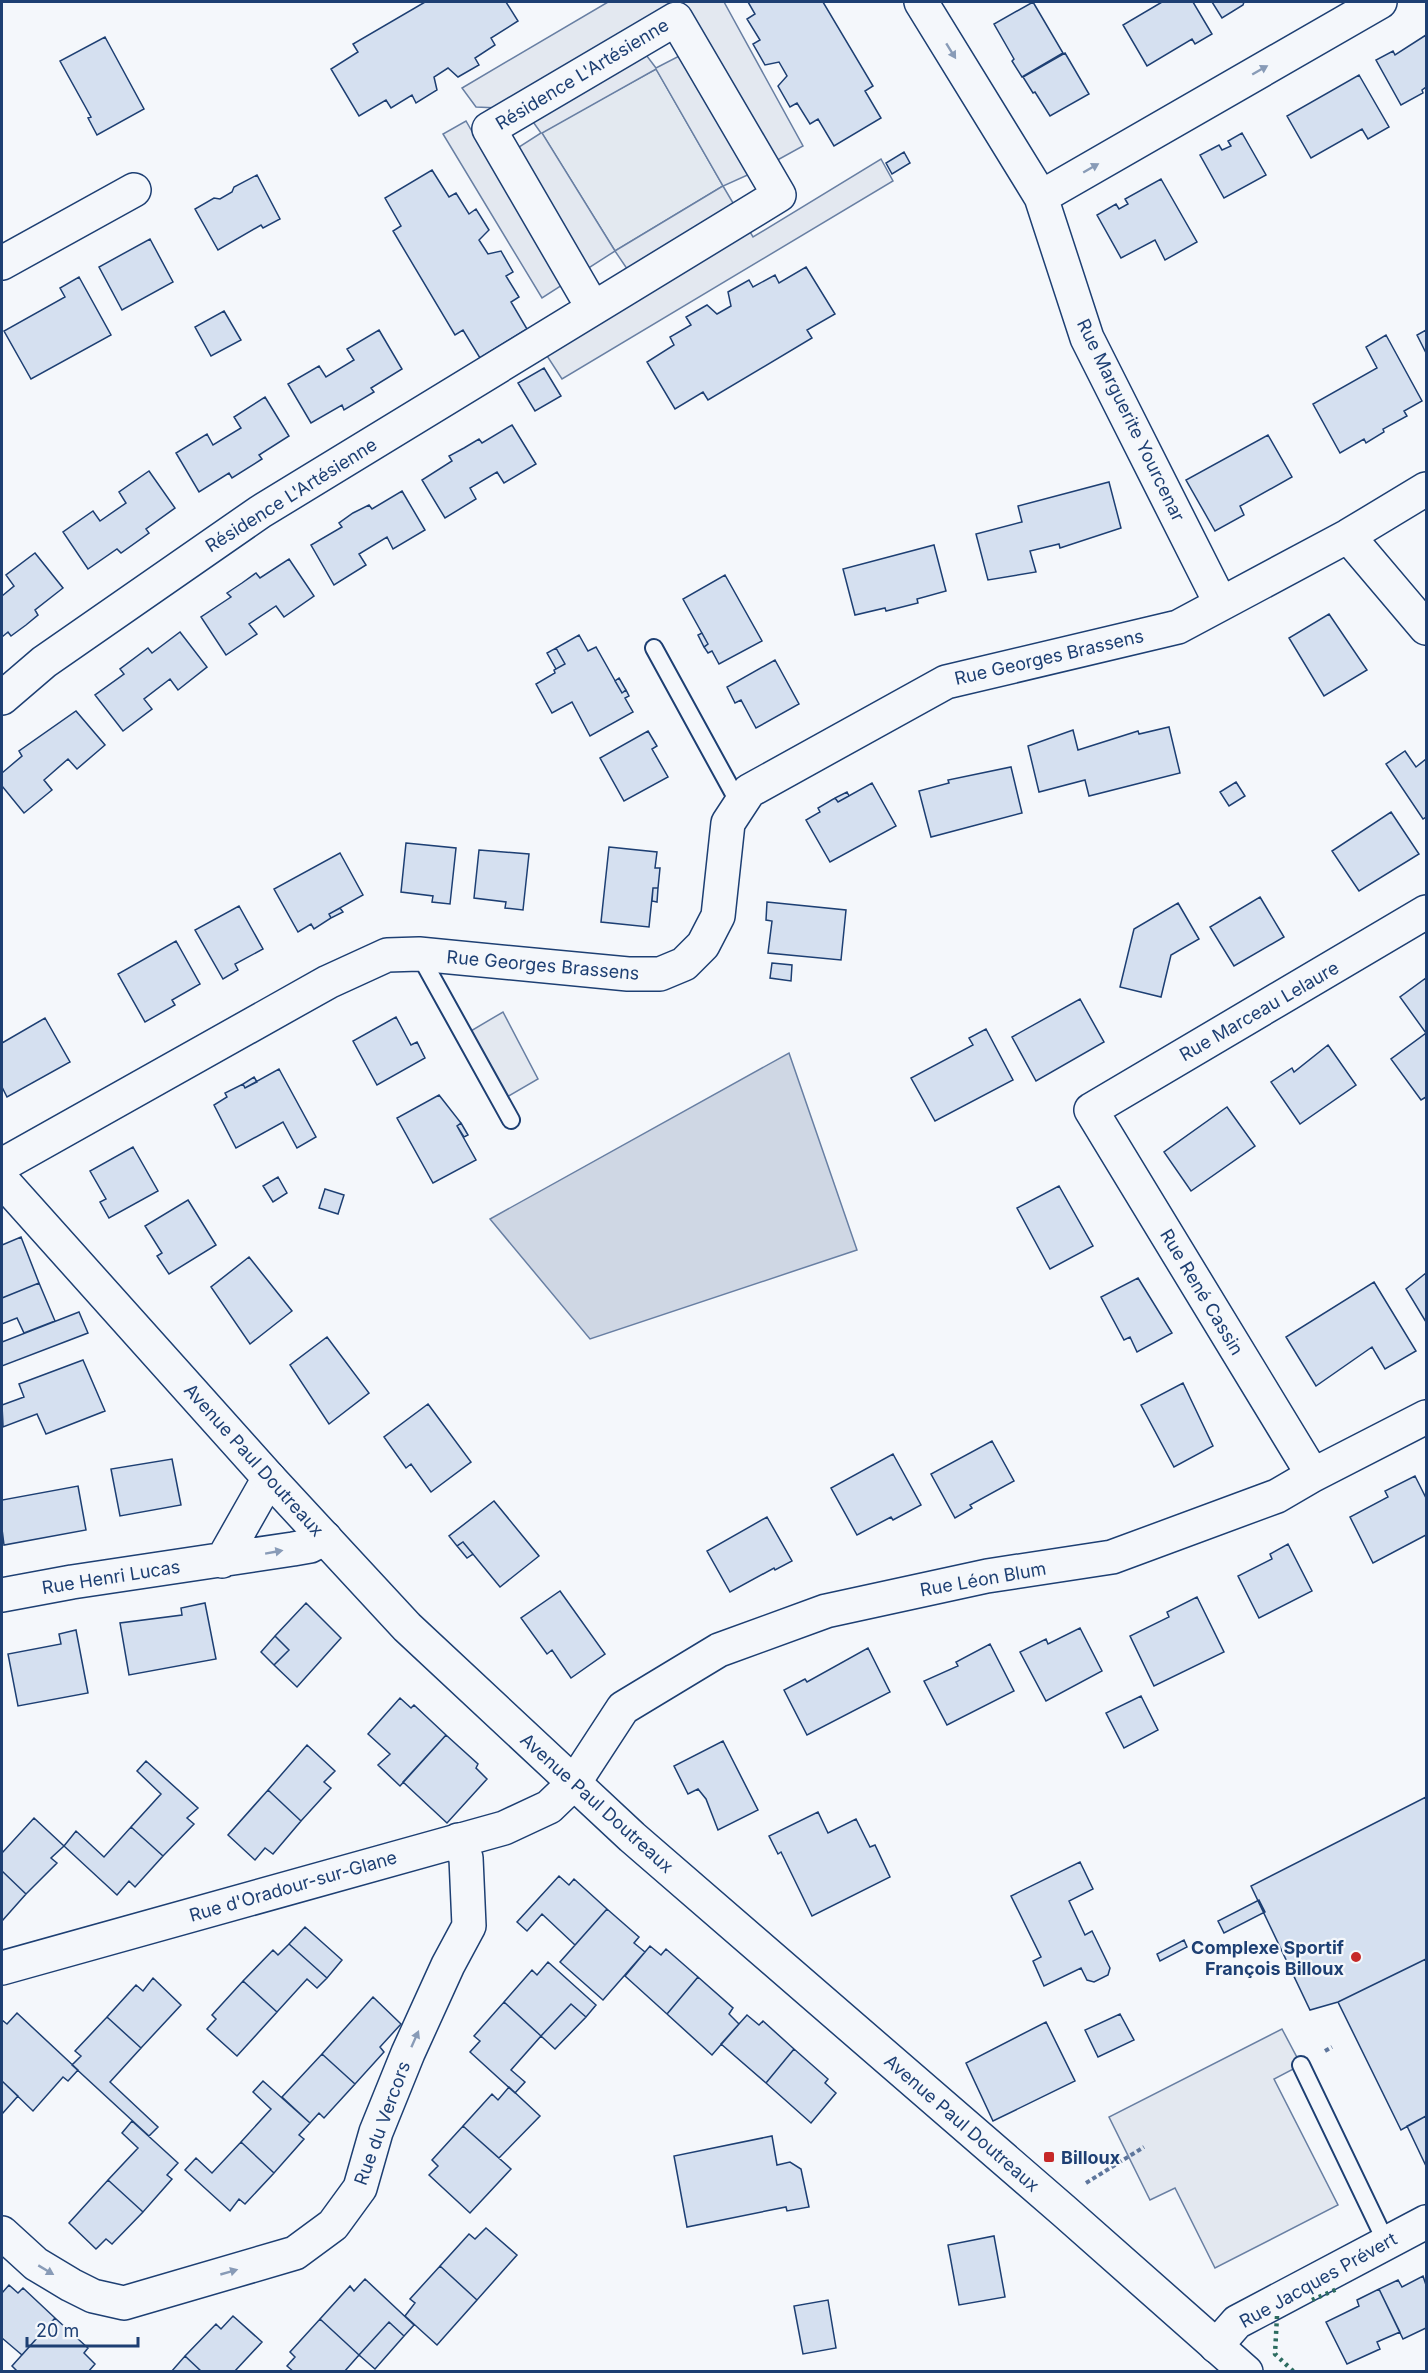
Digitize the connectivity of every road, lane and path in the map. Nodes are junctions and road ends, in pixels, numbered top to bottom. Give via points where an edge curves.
1 (921, 2) edge
2 (1380, 2) edge
3 (134, 190) dead end
4 (1041, 197) junction
5 (2, 263) edge
6 (592, 308) junction
7 (1426, 489) edge
8 (1348, 536) junction
9 (1221, 604) junction
10 (1426, 628) edge
11 (654, 648) dead end
12 (2, 698) edge
13 (740, 805) junction
14 (1426, 912) edge
15 (419, 954) junction
16 (1091, 1110) joint
17 (511, 1120) dead end
18 (2, 1165) edge
19 (2, 1180) edge
20 (1426, 1417) edge
21 (1312, 1475) junction
22 (269, 1478) junction
23 (325, 1538) junction
24 (222, 1561) junction
25 (2, 1595) edge
26 (574, 1783) junction
27 (458, 1840) junction
28 (2, 1968) edge
29 (1301, 2065) dead end
30 (1144, 2147) dead end
31 (1057, 2206) junction
32 (1426, 2222) edge
33 (2, 2233) edge
34 (1386, 2242) junction
35 (1216, 2346) junction
36 (1246, 2372) edge

1 -> 4 street, Rue Marguerite Yourcenar
4 -> 2 street
3 - 5 street
4 - 9 street, Rue Marguerite Yourcenar via 1087,338
6 - 6 street, Résidence L'Artésienne via 779,195 676,19 489,129
6 - 12 street, Résidence L'Artésienne via 260,512 44,662
7 - 8 street
8 - 9 street, Rue Georges Brassens
8 - 10 street
9 - 13 street, Rue Georges Brassens via 1178,627 946,682 749,792
11 - 13 lane
13 - 15 street, Rue Georges Brassens via 728,824 718,916 703,945 684,964 660,974 628,974
14 - 16 street, Rue Marceau Lelaure
15 - 17 lane
15 - 18 street, Rue Georges Brassens via 387,955 328,982
16 - 21 street, Rue René Cassin
19 - 22 street, Avenue Paul Doutreaux
20 - 21 street, Rue Léon Blum
21 - 26 street, Rue Léon Blum via 1277,1496 1112,1557 987,1576 826,1611 719,1650 623,1708
22 - 23 street, Avenue Paul Doutreaux
22 - 24 street
24 -> 23 street, Rue Henri Lucas via 310,1545
23 - 26 street, Avenue Paul Doutreaux via 407,1628
24 - 25 street, Rue Henri Lucas
26 - 27 street, Rue d'Oradour-sur-Glane via 549,1807 504,1828
26 - 31 street, Avenue Paul Doutreaux
27 - 28 street, Rue d'Oradour-sur-Glane
33 -> 27 street, Rue du Vercors via 36,2264 71,2285 93,2296 124,2303 295,2253 333,2225 360,2188 376,2132 408,2053 469,1926 466,1858
29 - 34 lane
30 - 31 path via 1095,2176
31 - 35 street, Avenue Paul Doutreaux
32 - 34 street, Rue Jacques Prévert
34 - 35 street, Rue Jacques Prévert via 1238,2322
35 - 36 street, Avenue Paul Doutreaux

